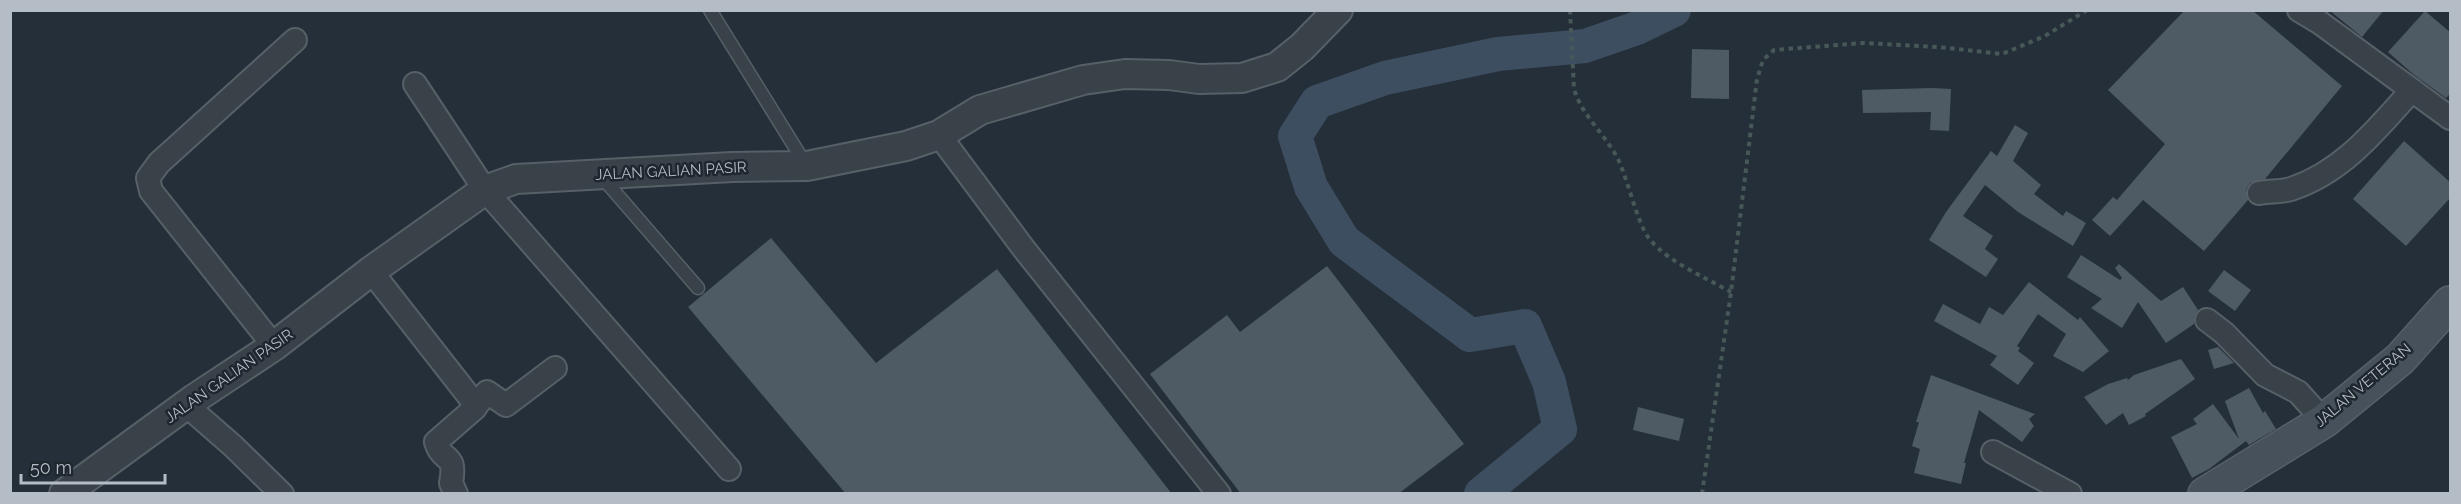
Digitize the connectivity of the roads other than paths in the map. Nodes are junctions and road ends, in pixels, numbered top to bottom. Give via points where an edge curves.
1 (710, 10) edge
2 (2300, 10) edge
3 (1329, 14) edge
4 (295, 40) dead end
5 (415, 84) dead end
6 (2412, 90) junction
7 (2451, 118) edge
8 (939, 135) junction
9 (807, 166) junction
10 (600, 175) junction
11 (485, 190) junction
12 (2259, 193) dead end
13 (371, 271) junction
14 (698, 288) dead end
15 (2451, 303) edge
16 (2207, 320) dead end
17 (274, 346) junction
18 (555, 368) dead end
19 (186, 405) junction
20 (476, 406) junction
21 (2324, 421) junction
22 (1993, 452) dead end
23 (729, 469) dead end
24 (64, 494) edge
25 (282, 494) edge
26 (456, 494) edge
27 (1219, 494) edge
28 (2070, 494) edge
29 (2205, 494) edge

1 - 9 lane
2 - 6 street
3 - 8 street, JALAN GALIAN PASIR via 1302,47 1277,67 1242,78 1125,74 1083,80 980,110
4 - 17 street via 159,163 148,178 151,191
5 - 11 street
6 - 7 street
6 - 12 street via 2366,141 2325,175 2290,189
8 - 9 street, JALAN GALIAN PASIR via 906,146
8 - 27 street via 1024,249
9 - 10 street, JALAN GALIAN PASIR
10 - 11 street, JALAN GALIAN PASIR via 516,179
10 - 14 lane
11 - 13 street, JALAN GALIAN PASIR
11 - 23 street
13 - 17 street, JALAN GALIAN PASIR
13 - 20 street
15 - 21 main road, JALAN VETERAN via 2400,359
16 - 21 street via 2265,375 2298,392
17 - 19 street, JALAN GALIAN PASIR
18 - 20 street via 506,405 487,392
19 - 24 street, JALAN GALIAN PASIR
19 - 25 street
20 - 26 street via 436,442 453,465 451,483
21 - 29 main road, JALAN VETERAN
22 - 28 street

